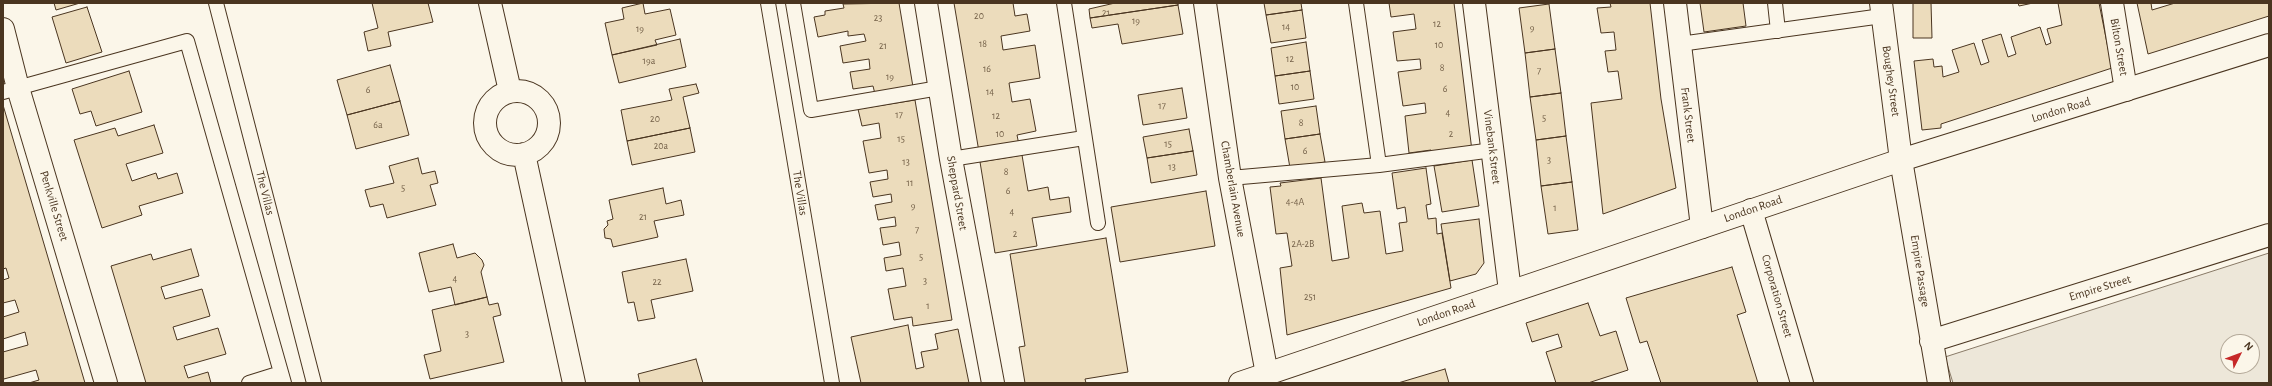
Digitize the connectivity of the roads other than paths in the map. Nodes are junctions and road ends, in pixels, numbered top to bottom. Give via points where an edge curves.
1 (216, 3) edge
2 (490, 3) edge
3 (768, 3) edge
4 (793, 3) edge
5 (926, 3) edge
6 (1064, 3) edge
7 (1204, 3) edge
8 (1356, 3) edge
9 (1474, 3) edge
10 (1675, 3) edge
11 (1775, 3) edge
12 (2112, 3) edge
13 (1881, 10) edge
14 (3, 29) edge
15 (1778, 30) junction
16 (1680, 44) junction
17 (2269, 45) edge
18 (939, 88) junction
19 (11, 90) edge
20 (2126, 90) junction
21 (510, 91) junction
22 (1084, 138) junction
23 (1493, 150) junction
24 (524, 154) junction
25 (951, 159) junction
26 (1901, 160) junction
27 (1379, 165) junction
28 (1230, 178) junction
29 (1751, 210) junction
30 (1098, 223) dead end
31 (1702, 227) junction
32 (2269, 235) edge
33 (1510, 291) junction
34 (1931, 341) junction
35 (1267, 374) junction
36 (282, 378) edge
37 (106, 383) edge
38 (249, 383) edge
39 (314, 383) edge
40 (574, 383) edge
41 (832, 383) edge
42 (993, 383) edge
43 (1240, 383) edge
44 (1802, 383) edge
45 (1939, 383) edge

1 - 39 lane, The Villas
2 - 21 street
3 - 41 lane, The Villas
4 - 18 lane via 811,110
5 - 18 street, Sheppard Street
6 - 22 lane
7 - 28 street, Chamberlain Avenue
8 - 27 lane
9 - 23 street, Vinebank Street
10 - 16 street, Frank Street
11 - 15 lane
12 - 20 street, Bilton Street
13 - 15 lane
13 - 26 street, Boughey Street
14 - 19 street, Penkville Street
15 - 16 lane
16 - 31 street, Frank Street
17 - 20 street, London Road
18 - 25 street, Sheppard Street
19 - 36 lane via 187,41
19 - 37 street, Penkville Street
20 - 26 street, London Road
21 - 24 street via 520,90 534,96 545,107 548,116 549,126 541,145
21 - 24 street via 491,103 486,113 487,135 502,151 512,155
22 - 25 lane
22 - 30 lane
23 - 27 lane
23 - 33 street, Vinebank Street
24 - 40 street
25 - 42 street, Sheppard Street
26 - 29 street, London Road
26 - 34 street, Empire Passage
27 - 28 lane
28 - 35 street, Chamberlain Avenue
29 - 31 street, London Road
29 - 44 street, Corporation Street
31 - 33 street, London Road
32 - 34 street, Empire Street
33 - 35 street, London Road
34 - 45 street, Empire Passage
35 - 43 street, London Road
36 - 38 lane

